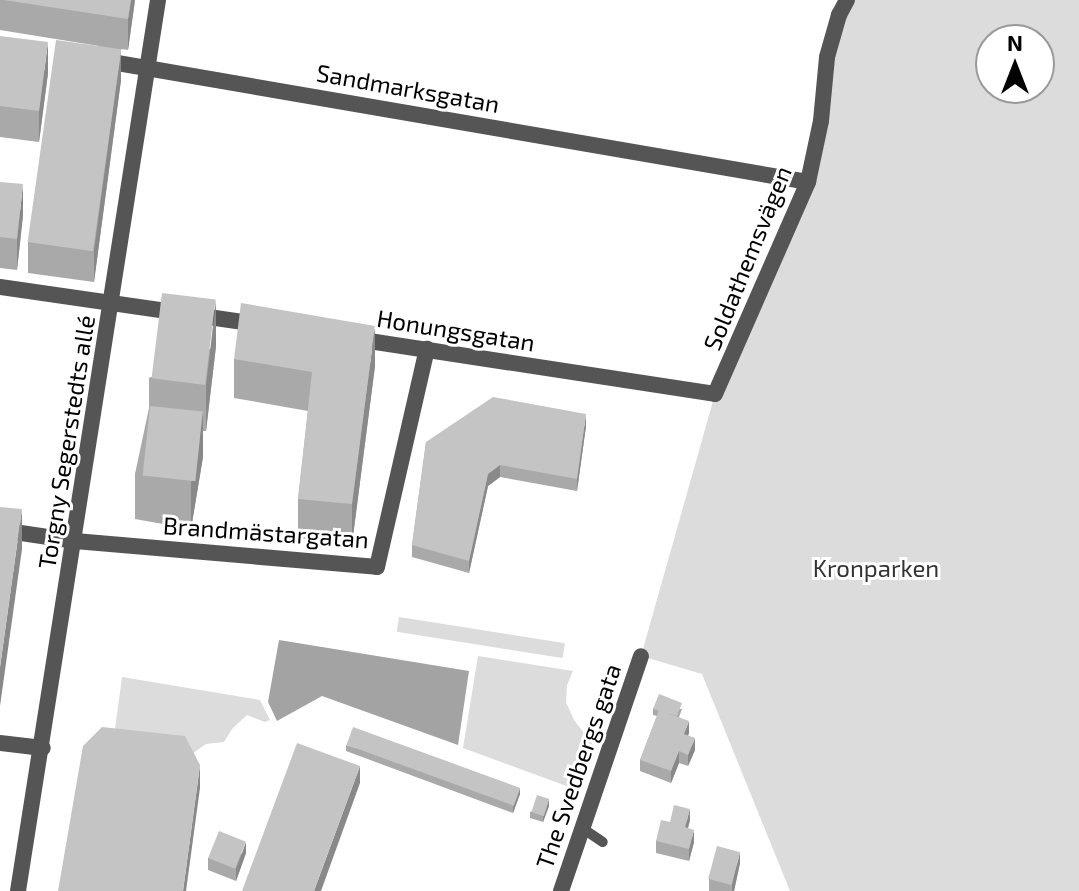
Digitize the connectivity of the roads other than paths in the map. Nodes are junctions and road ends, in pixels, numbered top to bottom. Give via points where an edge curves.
1 (158, 0) edge
2 (847, 0) edge
3 (88, 58) edge
4 (147, 67) junction
5 (808, 182) junction
6 (0, 287) edge
7 (111, 302) junction
8 (280, 328) edge
9 (342, 336) edge
10 (427, 349) junction
11 (715, 394) joint
12 (0, 530) edge
13 (75, 541) junction
14 (641, 656) dead end
15 (0, 743) edge
16 (43, 748) junction
17 (582, 828) junction
18 (603, 842) dead end
19 (18, 891) edge
20 (561, 891) edge

1 - 4 street, Torgny Segerstedts allé
2 - 5 street, Soldathemsvägen via 827,57
3 - 4 street, Sandmarksgatan
4 - 5 street, Sandmarksgatan
4 - 7 street, Torgny Segerstedts allé
5 - 11 street, Soldathemsvägen
6 - 7 street
7 - 8 street
7 - 13 street, Torgny Segerstedts allé
9 - 10 street, Honungsgatan
10 - 11 street, Honungsgatan
10 - 13 street, Brandmästargatan via 377,567
12 - 13 street
13 - 16 street, Torgny Segerstedts allé
14 - 17 street, The Svedbergs gata
15 - 16 street
16 - 19 street, Torgny Segerstedts allé
17 - 18 lane
17 - 20 street, The Svedbergs gata

